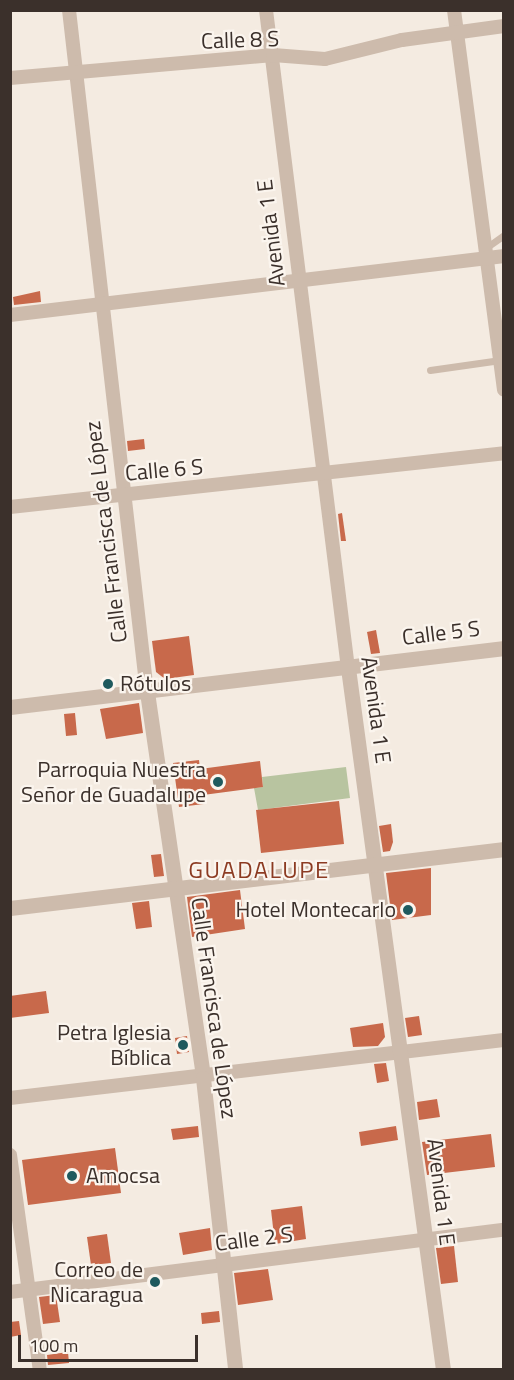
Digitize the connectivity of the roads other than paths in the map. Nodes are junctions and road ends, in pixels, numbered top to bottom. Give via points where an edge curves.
1 (69, 10) edge
2 (266, 10) edge
3 (454, 10) edge
4 (504, 26) edge
5 (457, 31) junction
6 (273, 55) junction
7 (76, 73) junction
8 (10, 78) edge
9 (504, 235) edge
10 (487, 252) junction
11 (504, 256) edge
12 (300, 280) junction
13 (102, 303) junction
14 (10, 315) edge
15 (500, 360) junction
16 (430, 370) dead end
17 (504, 390) edge
18 (504, 453) edge
19 (322, 477) junction
20 (123, 495) junction
21 (10, 507) edge
22 (504, 648) edge
23 (348, 668) junction
24 (147, 692) junction
25 (10, 707) edge
26 (504, 849) edge
27 (374, 865) junction
28 (174, 889) junction
29 (10, 908) edge
30 (504, 1040) edge
31 (400, 1053) junction
32 (203, 1078) junction
33 (10, 1098) edge
34 (10, 1155) edge
35 (504, 1230) edge
36 (425, 1241) junction
37 (222, 1263) junction
38 (29, 1290) junction
39 (10, 1292) edge
40 (40, 1370) edge
41 (235, 1370) edge
42 (443, 1370) edge

1 - 7 street, Calle Francisca de López
2 - 6 street, Avenida 1 E
3 - 5 street
4 - 5 street, Calle 8 S
5 - 6 street, Calle 8 S via 325,59
5 - 10 street
6 - 7 street, Calle 8 S
6 - 12 street, Avenida 1 E
7 - 8 street, Calle 8 S
7 - 13 street, Calle Francisca de López
9 - 10 lane
10 - 11 street
10 - 12 street
10 - 15 street
12 - 13 street
12 - 19 street, Avenida 1 E
13 - 14 street
13 - 20 street, Calle Francisca de López
15 - 16 lane
15 - 17 street
18 - 19 street, Calle 6 S
19 - 20 street, Calle 6 S
19 - 23 street, Avenida 1 E
20 - 21 street, Calle 6 S
20 - 24 street, Calle Francisca de López
22 - 23 street, Calle 5 S
23 - 24 street, Calle 5 S
23 - 27 street, Avenida 1 E
24 - 25 street, Calle 5 S
24 - 28 street, Calle Francisca de López
26 - 27 street
27 - 28 street
27 - 31 street, Avenida 1 E
28 - 29 street
28 - 32 street, Calle Francisca de López
30 - 31 street
31 - 32 street
31 - 36 street, Avenida 1 E
32 - 33 street
32 - 37 street, Calle Francisca de López
34 - 38 street
35 - 36 street, Calle 2 S
36 - 37 street, Calle 2 S
36 - 42 street, Avenida 1 E
37 - 38 street, Calle 2 S
37 - 41 street, Calle Francisca de López
38 - 39 street, Calle 2 S
38 - 40 street

